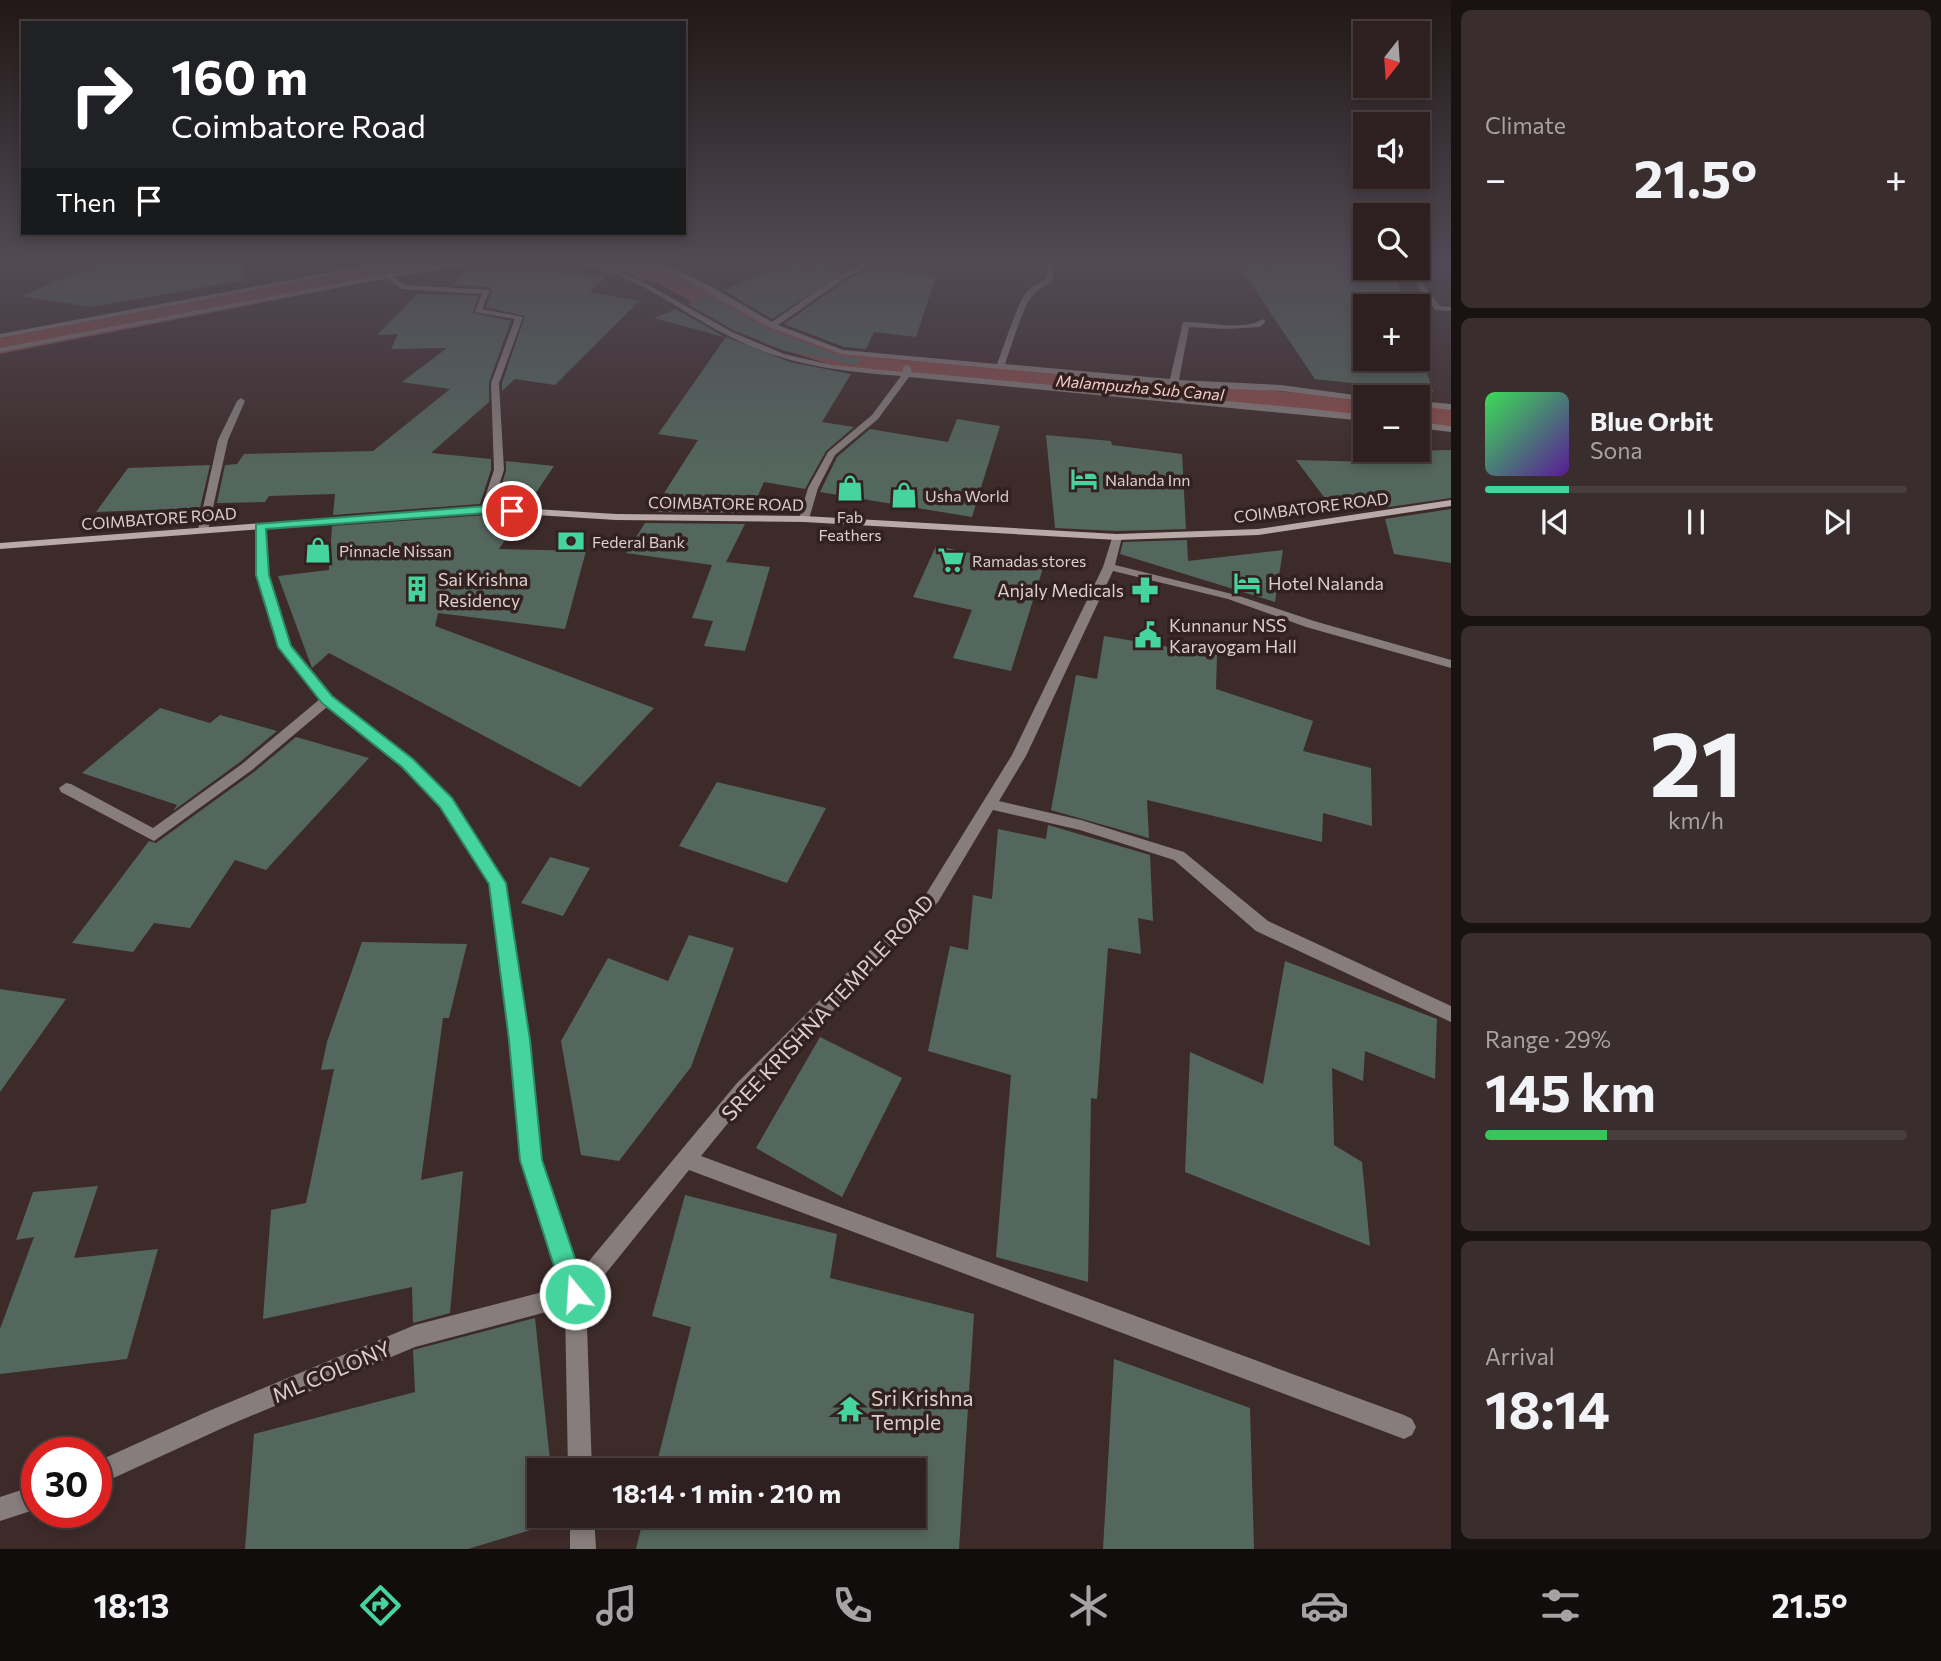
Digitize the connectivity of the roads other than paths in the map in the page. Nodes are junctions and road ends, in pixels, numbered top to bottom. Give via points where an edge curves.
1 (20, 332) edge
2 (93, 332) edge
3 (513, 332) edge
4 (726, 332) edge
5 (791, 332) edge
6 (1013, 332) edge
7 (1184, 332) edge
8 (0, 336) edge
9 (0, 350) edge
10 (908, 359) junction
11 (1000, 366) junction
12 (907, 374) junction
13 (1174, 382) junction
14 (1353, 397) edge
15 (241, 401) dead end
16 (1430, 405) edge
17 (1451, 407) edge
18 (1353, 417) edge
19 (1430, 426) edge
20 (1451, 429) edge
21 (1451, 503) edge
22 (486, 509) junction
23 (804, 519) junction
24 (260, 526) junction
25 (203, 530) junction
26 (1117, 537) junction
27 (0, 546) edge
28 (1109, 567) junction
29 (1451, 664) edge
30 (327, 700) junction
31 (66, 788) dead end
32 (990, 804) junction
33 (1451, 1014) edge
34 (687, 1160) junction
35 (575, 1294) junction
36 (1404, 1427) dead end
37 (580, 1458) edge
38 (112, 1467) edge
39 (21, 1502) edge
40 (0, 1509) edge
41 (582, 1528) edge
42 (583, 1549) edge

1 - 8 street
2 - 9 street
3 - 22 street via 495,383 499,470
4 - 12 street via 783,358 817,366
5 - 10 street via 842,352
6 - 11 street
7 - 13 street
10 - 11 street
10 - 12 street
11 - 13 street
12 - 18 street
12 - 23 street via 875,417 831,454 813,488
13 - 14 street
15 - 25 street via 223,440
16 - 17 street
19 - 20 street
21 - 26 main road, COIMBATORE ROAD via 1258,532
22 - 23 main road, COIMBATORE ROAD via 616,517
22 - 24 main road, COIMBATORE ROAD
23 - 26 main road, COIMBATORE ROAD
24 - 25 main road, COIMBATORE ROAD
24 - 30 street via 262,575 285,647
25 - 27 main road, COIMBATORE ROAD
26 - 28 street, SREE KRISHNA TEMPLE ROAD
28 - 29 street via 1232,597
28 - 32 street, SREE KRISHNA TEMPLE ROAD via 1019,756
30 - 31 street via 247,767 154,835
30 - 35 street via 408,763 446,802 497,883 531,1160
32 - 33 street via 1081,825 1179,856 1262,926
32 - 34 street, SREE KRISHNA TEMPLE ROAD via 932,898 744,1089
34 - 35 street, SREE KRISHNA TEMPLE ROAD
34 - 36 street
35 - 37 street
35 - 38 street, ML COLONY via 415,1336
39 - 40 street
41 - 42 street

